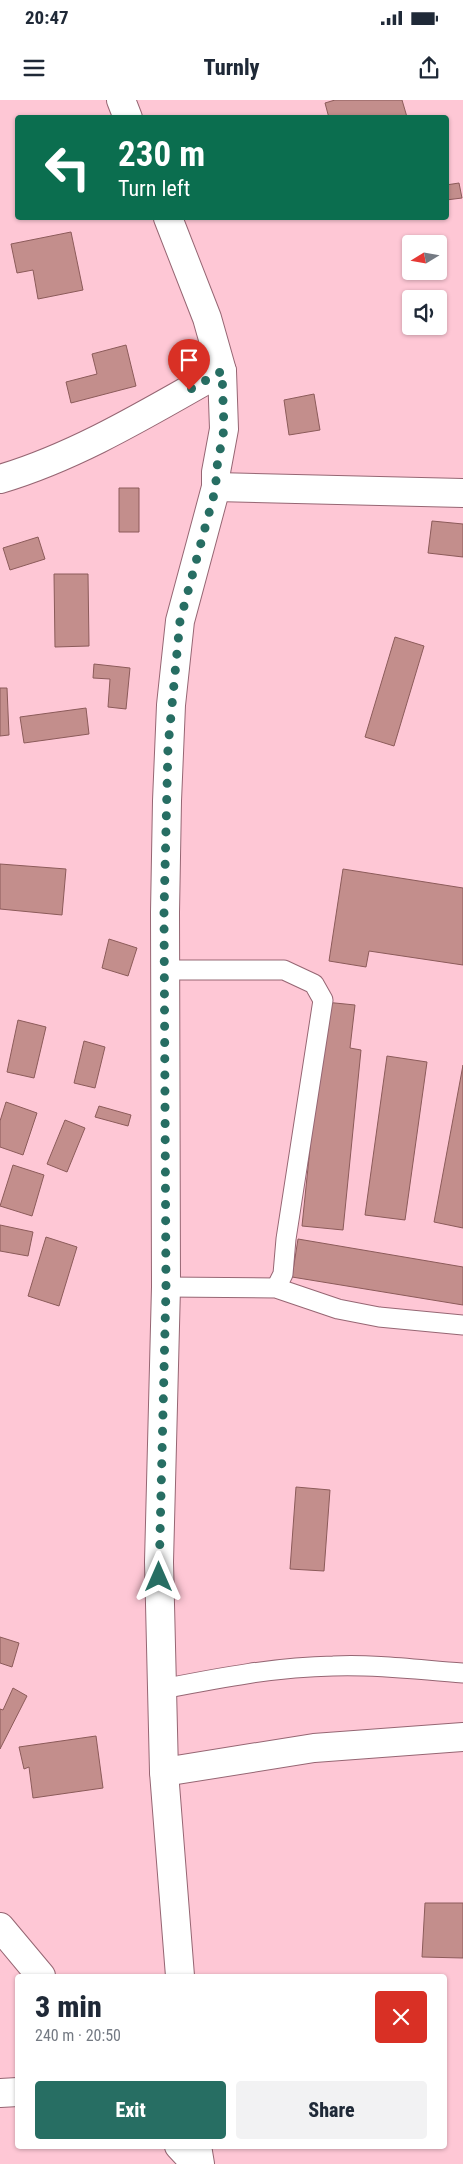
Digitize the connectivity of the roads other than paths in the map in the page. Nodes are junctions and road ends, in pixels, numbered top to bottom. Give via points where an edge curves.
1 (121, 100) edge
2 (127, 115) edge
3 (169, 220) edge
4 (222, 371) junction
5 (0, 479) edge
6 (216, 487) junction
7 (463, 493) edge
8 (165, 970) junction
9 (166, 1288) junction
10 (276, 1288) junction
11 (463, 1325) edge
12 (463, 1673) edge
13 (162, 1689) junction
14 (463, 1738) edge
15 (164, 1772) junction
16 (0, 1927) edge
17 (39, 1974) edge
18 (180, 1974) edge
19 (15, 2092) edge
20 (0, 2093) edge
21 (182, 2149) edge
22 (198, 2149) edge
23 (196, 2164) edge
24 (200, 2164) edge

1 - 2 street
3 - 4 street via 206,318
4 - 5 street via 85,445
4 - 6 street via 224,429
6 - 7 street
6 - 8 street via 190,579 178,640 168,747
8 - 9 street
8 - 10 lane via 284,970 314,984 323,1000 283,1274
9 - 10 lane
9 - 13 street via 159,1562
10 - 11 lane via 338,1309
12 - 13 lane via 332,1666 236,1674
13 - 15 street
14 - 15 street via 314,1748
15 - 18 street
16 - 17 street
19 - 20 street
21 - 23 street
22 - 24 street

